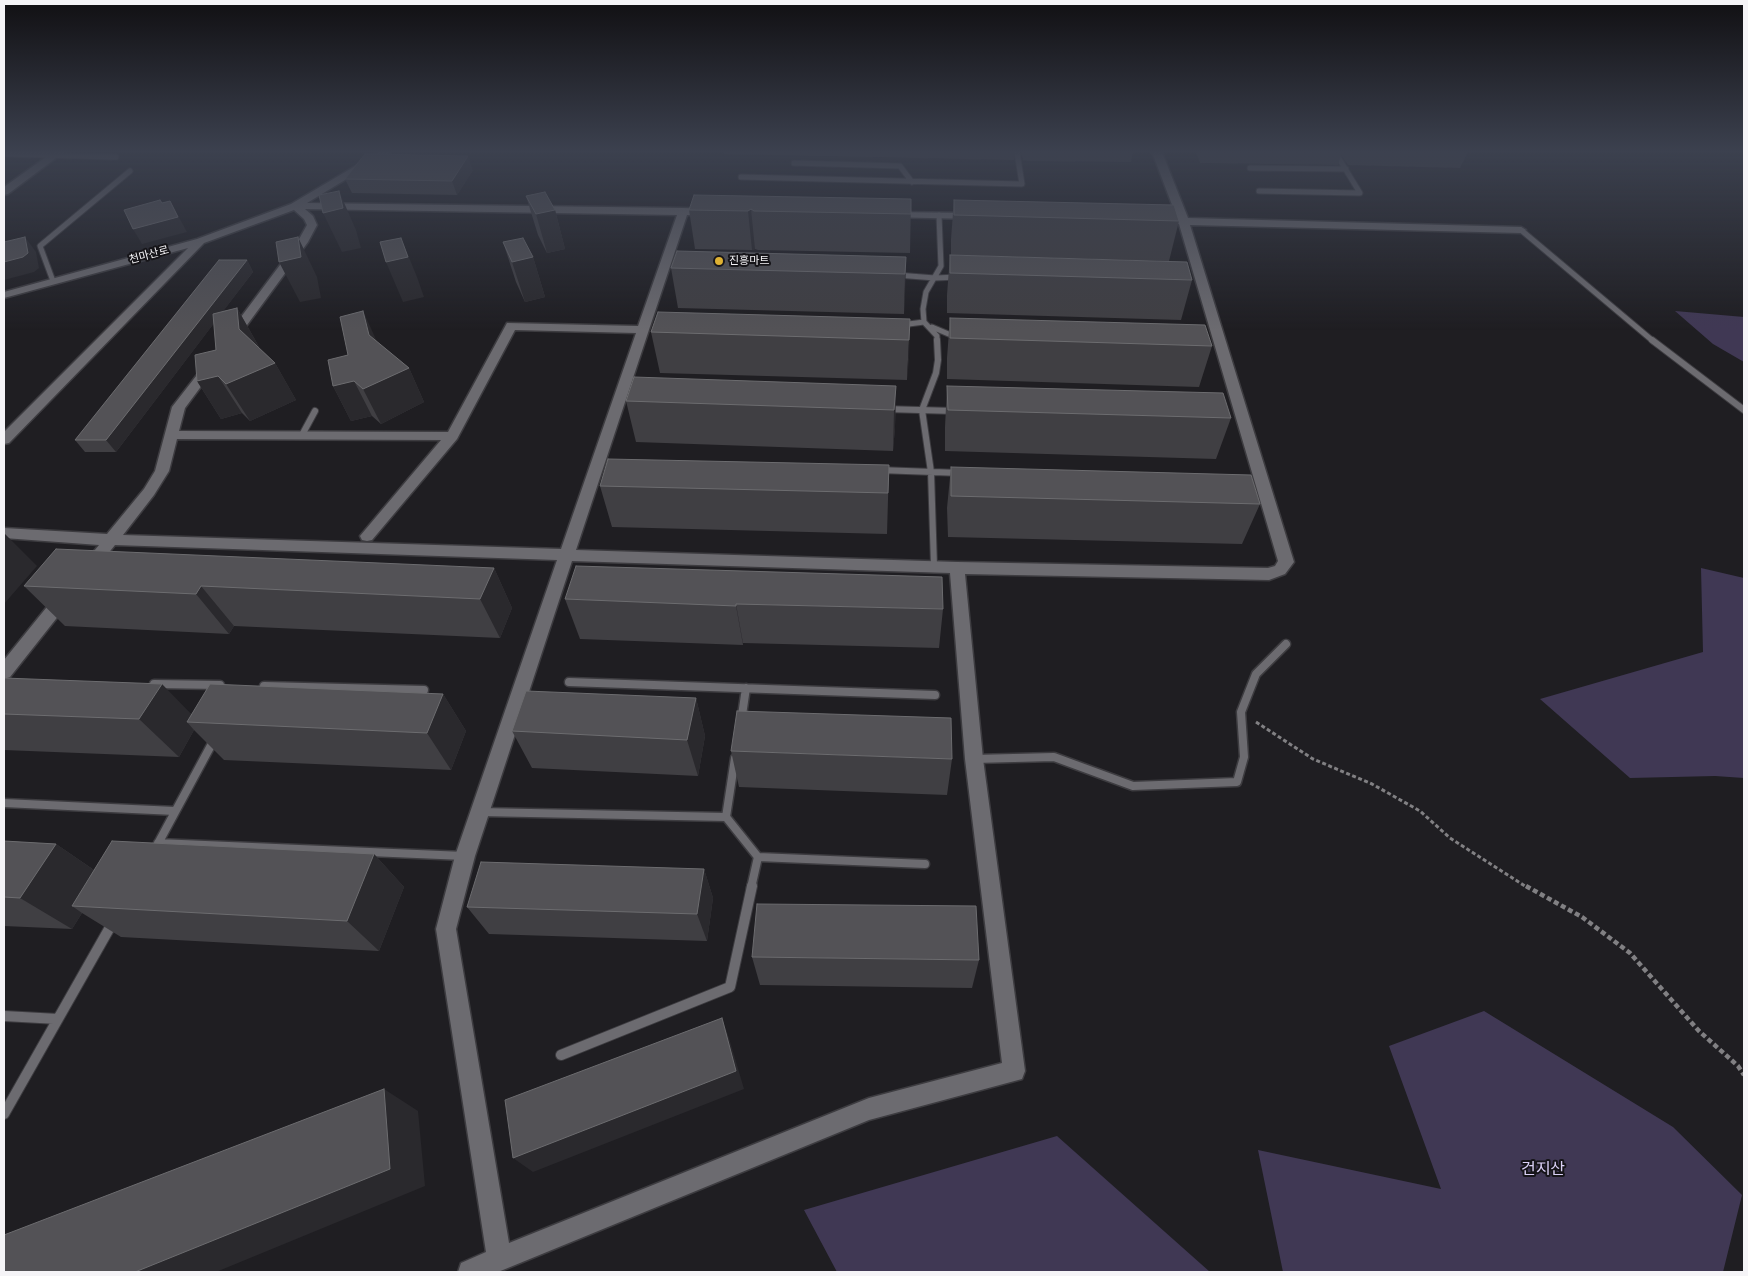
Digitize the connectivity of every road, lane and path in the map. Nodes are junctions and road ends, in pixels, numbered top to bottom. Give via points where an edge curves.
1 (683, 211) edge
2 (81, 212) edge
3 (280, 212) edge
4 (301, 212) edge
5 (704, 212) edge
6 (722, 212) edge
7 (1180, 212) edge
8 (880, 214) edge
9 (939, 215) junction
10 (988, 217) edge
11 (1165, 221) edge
12 (1184, 222) junction
13 (1520, 230) joint
14 (201, 241) junction
15 (892, 274) edge
16 (963, 277) dead end
17 (935, 278) junction
18 (53, 281) junction
19 (4, 295) edge
20 (924, 322) junction
21 (930, 326) junction
22 (892, 329) edge
23 (642, 330) junction
24 (964, 341) edge
25 (882, 409) edge
26 (922, 410) junction
27 (1744, 410) edge
28 (315, 411) dead end
29 (961, 411) edge
30 (171, 435) junction
31 (302, 435) junction
32 (452, 436) junction
33 (4, 440) edge
34 (872, 471) edge
35 (931, 472) junction
36 (972, 474) edge
37 (4, 533) edge
38 (366, 536) dead end
39 (110, 540) junction
40 (566, 556) junction
41 (934, 566) junction
42 (957, 568) junction
43 (1286, 644) dead end
44 (4, 672) edge
45 (568, 682) dead end
46 (148, 684) edge
47 (224, 686) edge
48 (253, 686) edge
49 (746, 688) junction
50 (424, 690) dead end
51 (935, 695) dead end
52 (1241, 712) junction
53 (221, 728) edge
54 (739, 734) edge
55 (736, 752) edge
56 (974, 759) junction
57 (4, 803) edge
58 (175, 811) junction
59 (481, 812) junction
60 (726, 817) junction
61 (158, 842) junction
62 (465, 856) junction
63 (758, 856) junction
64 (149, 859) edge
65 (925, 864) dead end
66 (120, 910) edge
67 (4, 1016) edge
68 (58, 1019) junction
69 (561, 1055) dead end
70 (1744, 1075) edge
71 (4, 1114) edge
72 (499, 1259) junction
73 (470, 1272) edge

1 - 23 street
2 - 18 lane via 40,246
3 - 14 street, 천마산로
4 - 30 street via 312,225 303,242 179,407
5 - 6 street, 천마산로
7 - 12 street
8 - 9 street
9 - 10 street
9 - 17 lane via 941,266
11 - 12 street
12 - 13 street
12 - 42 street via 1286,562 1280,570 1269,574
13 - 27 lane via 1672,358
14 - 18 street, 천마산로
14 - 33 street
15 - 17 lane
16 - 17 lane
17 - 20 lane via 926,292
18 - 19 street, 천마산로
20 - 21 lane
20 - 22 lane
21 - 24 lane
21 - 26 lane via 937,336 938,360
23 - 32 street via 511,326
23 - 40 street
25 - 26 lane
26 - 29 lane
26 - 35 lane
28 - 31 lane
30 - 31 street
30 - 39 street via 162,470 149,492
31 - 32 street
32 - 38 street
34 - 35 lane
35 - 36 lane
35 - 41 lane
37 - 39 street
39 - 40 street
39 - 44 street
40 - 41 street
40 - 59 street
41 - 42 street
42 - 56 street
43 - 52 lane via 1256,674
45 - 49 lane
46 - 47 lane
48 - 50 lane
49 - 51 lane
49 - 54 lane
52 - 56 lane via 1244,757 1237,782 1133,786 1054,757
52 - 70 path via 1313,759 1372,784 1420,811 1450,838 1532,890 1582,917 1630,953 1699,1031
53 - 58 lane
55 - 60 lane
56 - 72 street via 1014,1071 870,1109
57 - 58 lane
58 - 61 lane
59 - 60 lane
59 - 62 street
60 - 63 lane
61 - 62 lane
61 - 64 lane
62 - 72 street via 446,929
63 - 65 lane
63 - 69 lane via 730,987
66 - 68 lane
67 - 68 lane
68 - 71 lane
72 - 73 street

